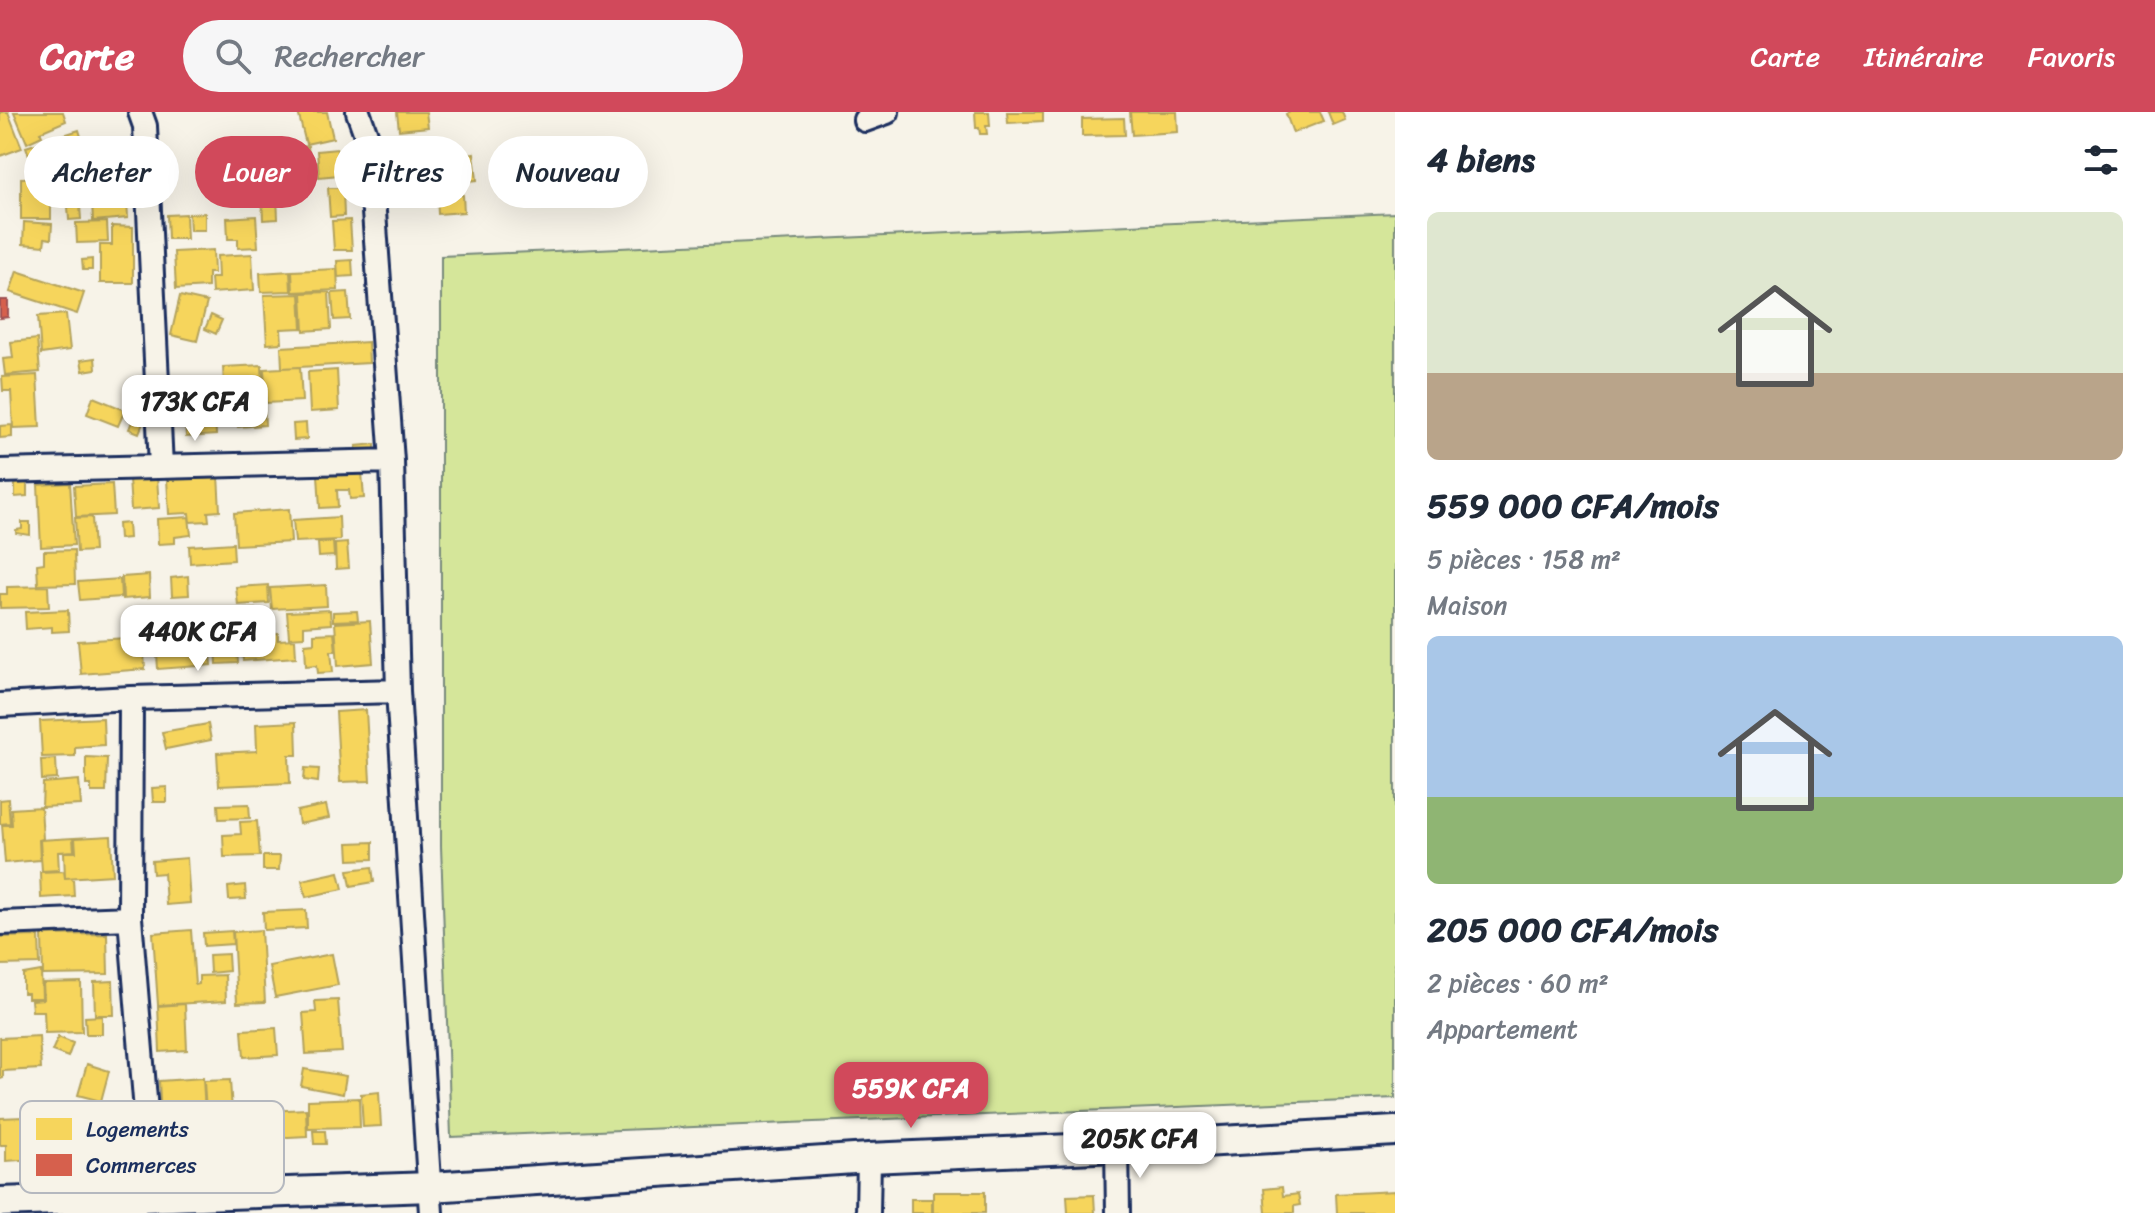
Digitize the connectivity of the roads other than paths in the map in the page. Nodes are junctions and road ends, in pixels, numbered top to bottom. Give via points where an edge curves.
1 (140, 112) edge
2 (358, 112) edge
3 (392, 461) junction
4 (161, 467) junction
5 (0, 471) edge
6 (398, 691) junction
7 (131, 698) junction
8 (0, 705) edge
9 (130, 918) junction
10 (0, 923) edge
11 (145, 1101) edge
12 (1395, 1131) edge
13 (1117, 1147) junction
14 (869, 1158) junction
15 (153, 1193) edge
16 (153, 1196) junction
17 (431, 1200) edge
18 (0, 1202) edge
19 (868, 1213) edge
20 (1118, 1213) edge

1 - 4 street via 145,126
2 - 3 street via 369,143
3 - 4 street
3 - 6 street
4 - 5 street
6 - 7 street
6 - 17 street
7 - 8 street
7 - 9 street
9 - 10 street
9 - 11 street
12 - 13 street
13 - 14 street
13 - 20 street
14 - 17 street
14 - 19 street
15 - 16 street
16 - 17 street
16 - 18 street

